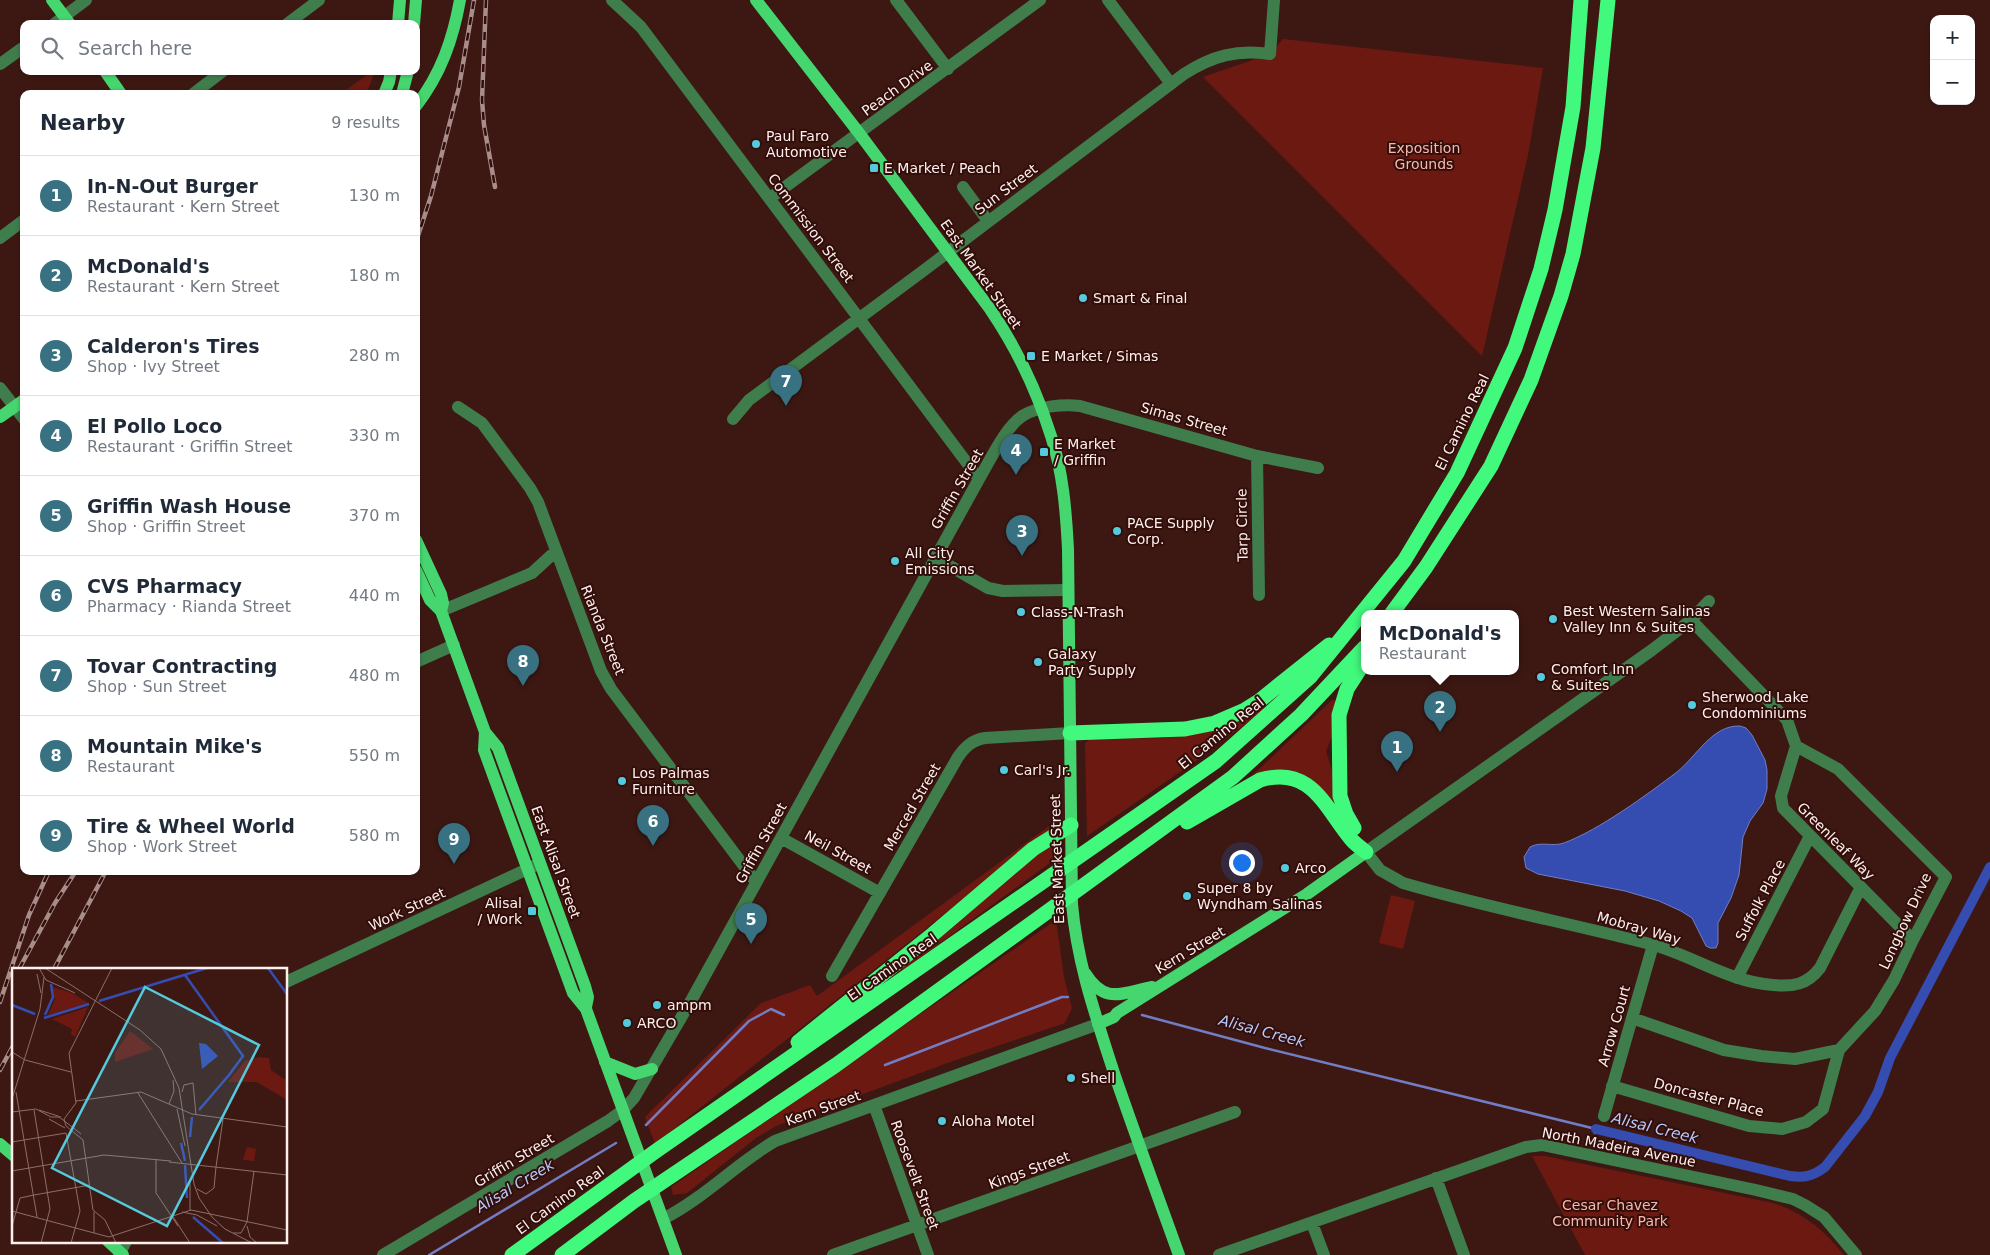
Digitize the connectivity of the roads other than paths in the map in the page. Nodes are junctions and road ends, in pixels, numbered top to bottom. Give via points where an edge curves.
1 (52, 0) edge
2 (86, 0) edge
3 (319, 0) edge
4 (400, 0) edge
5 (416, 0) edge
6 (460, 0) edge
7 (612, 0) edge
8 (756, 0) edge
9 (896, 0) edge
10 (1040, 0) edge
11 (1108, 0) edge
12 (1274, 0) edge
13 (1580, 0) edge
14 (1608, 0) edge
15 (62, 20) edge
16 (64, 20) edge
17 (292, 20) edge
18 (398, 20) edge
19 (414, 20) edge
20 (20, 49) edge
21 (0, 64) edge
22 (948, 69) junction
23 (108, 75) edge
24 (218, 75) edge
25 (390, 75) edge
26 (407, 75) edge
27 (1171, 84) junction
28 (118, 90) edge
29 (198, 90) edge
30 (386, 90) edge
31 (403, 90) edge
32 (420, 101) edge
33 (859, 133) junction
34 (963, 187) dead end
35 (770, 198) junction
36 (988, 221) junction
37 (20, 223) edge
38 (0, 238) edge
39 (948, 251) junction
40 (859, 317) junction
41 (0, 388) edge
42 (19, 403) edge
43 (458, 407) dead end
44 (1041, 410) junction
45 (0, 417) edge
46 (733, 419) dead end
47 (1257, 456) junction
48 (1318, 468) dead end
49 (979, 479) junction
50 (420, 549) edge
51 (556, 550) junction
52 (936, 558) junction
53 (420, 579) edge
54 (1067, 590) junction
55 (1259, 595) dead end
56 (1710, 601) dead end
57 (1365, 610) edge
58 (1396, 610) edge
59 (441, 611) junction
60 (1361, 614) edge
61 (1691, 620) junction
62 (1351, 626) junction
63 (454, 645) junction
64 (1361, 651) edge
65 (420, 660) edge
66 (1361, 667) edge
67 (485, 732) junction
68 (1070, 733) junction
69 (1796, 746) junction
70 (1070, 825) junction
71 (1810, 836) junction
72 (781, 838) junction
73 (1366, 852) junction
74 (1120, 859) junction
75 (540, 863) junction
76 (527, 869) junction
77 (756, 882) junction
78 (1861, 887) junction
79 (880, 893) junction
80 (1913, 940) junction
81 (1653, 945) junction
82 (1081, 966) junction
83 (832, 976) dead end
84 (1737, 978) junction
85 (288, 981) edge
86 (1162, 985) junction
87 (586, 1008) junction
88 (1632, 1018) junction
89 (1098, 1024) junction
90 (1839, 1050) junction
91 (605, 1062) junction
92 (652, 1069) junction
93 (762, 1078) junction
94 (1612, 1086) junction
95 (874, 1105) junction
96 (623, 1110) junction
97 (1236, 1112) dead end
98 (1604, 1116) dead end
99 (0, 1144) edge
100 (1139, 1146) junction
101 (12, 1154) edge
102 (1436, 1178) junction
103 (663, 1219) junction
104 (1312, 1223) junction
105 (918, 1225) junction
106 (109, 1242) edge
107 (120, 1252) edge
108 (383, 1255) edge
109 (512, 1255) edge
110 (562, 1255) edge
111 (676, 1255) edge
112 (833, 1255) edge
113 (928, 1255) edge
114 (1179, 1255) edge
115 (1219, 1255) edge
116 (1324, 1255) edge
117 (1464, 1255) edge
118 (1856, 1255) edge

1 - 15 main road
2 - 16 street
3 - 17 street
4 - 18 main road
5 - 19 main road
6 - 32 main road via 448,48 431,86
7 - 35 street, Commission Street via 641,27
8 - 33 main road, East Market Street
9 - 22 street
10 - 22 street, Peach Drive
11 - 27 street
12 - 27 street, Sun Street via 1270,54 1226,54 1197,66
13 - 57 highway, El Camino Real via 1573,107 1555,210 1541,269 1515,348 1457,473 1397,572
14 - 58 highway via 1594,148 1562,296 1531,380 1491,466
20 - 21 street
22 - 33 street, Peach Drive
23 - 28 main road
24 - 29 street
25 - 30 main road
26 - 31 main road
27 - 36 street, Sun Street
33 - 35 street, Peach Drive
33 - 39 main road, East Market Street
34 - 36 street
35 - 40 street, Commission Street
36 - 39 street, Sun Street
37 - 38 street
39 - 40 street, Sun Street
39 - 44 main road, East Market Street via 1002,327
40 - 46 street, Sun Street via 749,400
40 - 49 street, Commission Street
41 - 42 street
42 - 45 main road
43 - 51 street, Rianda Street via 482,423 530,488
44 - 47 street, Simas Street via 1064,404 1080,406
44 - 49 street, Griffin Street via 1023,416 1009,429
44 - 54 main road, East Market Street via 1057,459 1065,509
47 - 48 street, Simas Street
47 - 55 street, Tarp Circle
49 - 52 street, Griffin Street
50 - 59 main road, East Alisal Street via 441,594
51 - 59 street via 532,573
51 - 77 street, Rianda Street via 601,671 611,689
52 - 54 street via 988,588 1003,591
52 - 72 street, Griffin Street
53 - 59 main road, East Alisal Street via 430,600
54 - 68 main road, East Market Street
56 - 61 street, Kern Street
59 - 63 main road, East Alisal Street
60 - 62 highway, El Camino Real
61 - 69 street via 1786,720
61 - 73 street, Kern Street
62 - 68 highway via 1259,701 1215,723 1185,729
62 - 93 highway, El Camino Real via 1310,677 1216,761
63 - 65 street
63 - 67 main road, East Alisal Street
64 - 74 highway via 1301,715 1246,766
66 - 73 highway via 1347,689 1340,707 1338,726 1340,796
67 - 75 main road, East Alisal Street via 498,748
67 - 76 main road, East Alisal Street via 484,750
68 - 70 main road, East Market Street
68 - 79 street, Merced Street via 985,738 965,747
69 - 71 street, Greenleaf Way via 1781,802
69 - 80 street, Longbow Drive via 1838,769 1946,876
70 - 82 main road, East Market Street via 1072,904
70 - 93 highway via 1033,849 780,1056
71 - 78 street, Greenleaf Way
71 - 84 street, Suffolk Place
72 - 77 street, Griffin Street
72 - 79 street, Neil Street
73 - 74 highway via 1352,841 1321,797 1309,786 1291,778 1272,776 1254,782
73 - 81 street, Mobray Way via 1380,870 1403,883
73 - 86 main road, Kern Street via 1307,894
74 - 110 highway via 836,1065 666,1178
75 - 76 street, Work Street
75 - 87 main road, East Alisal Street via 585,986
76 - 85 street, Work Street
76 - 87 main road, East Alisal Street via 573,992
77 - 92 street, Griffin Street
78 - 80 street, Greenleaf Way
78 - 84 street, Mobray Way via 1820,968 1808,980 1801,984 1772,985
79 - 83 street, Merced Street
80 - 90 street, Longbow Drive via 1875,1011
81 - 84 street, Mobray Way
81 - 88 street, Arrow Court
82 - 86 main road via 1094,986 1105,994
82 - 89 main road, East Market Street
86 - 89 main road, Kern Street
87 - 91 main road, East Alisal Street
88 - 90 street via 1724,1050 1761,1056 1795,1058
88 - 94 street, Arrow Court
89 - 95 street, Kern Street
89 - 100 main road, East Market Street
90 - 94 street, Doncaster Place via 1823,1109 1806,1122 1782,1129 1749,1126
91 - 92 main road via 635,1074
91 - 96 main road, East Alisal Street
92 - 96 street, Griffin Street
93 - 109 highway, El Camino Real
94 - 98 street, Arrow Court
95 - 103 street, Kern Street via 775,1141 681,1210
95 - 105 street, Roosevelt Street
96 - 103 main road, East Alisal Street
96 - 108 street, Griffin Street
97 - 100 street, Kings Street
99 - 101 main road
100 - 105 street, Kings Street
100 - 114 main road, East Market Street
102 - 104 street, North Madeira Avenue
102 - 117 street
102 - 118 street, North Madeira Avenue via 1526,1147 1550,1146 1793,1199 1824,1218
103 - 111 main road, East Alisal Street
104 - 115 street, North Madeira Avenue
104 - 116 street
105 - 112 street, Kings Street
105 - 113 street, Roosevelt Street
106 - 107 main road

